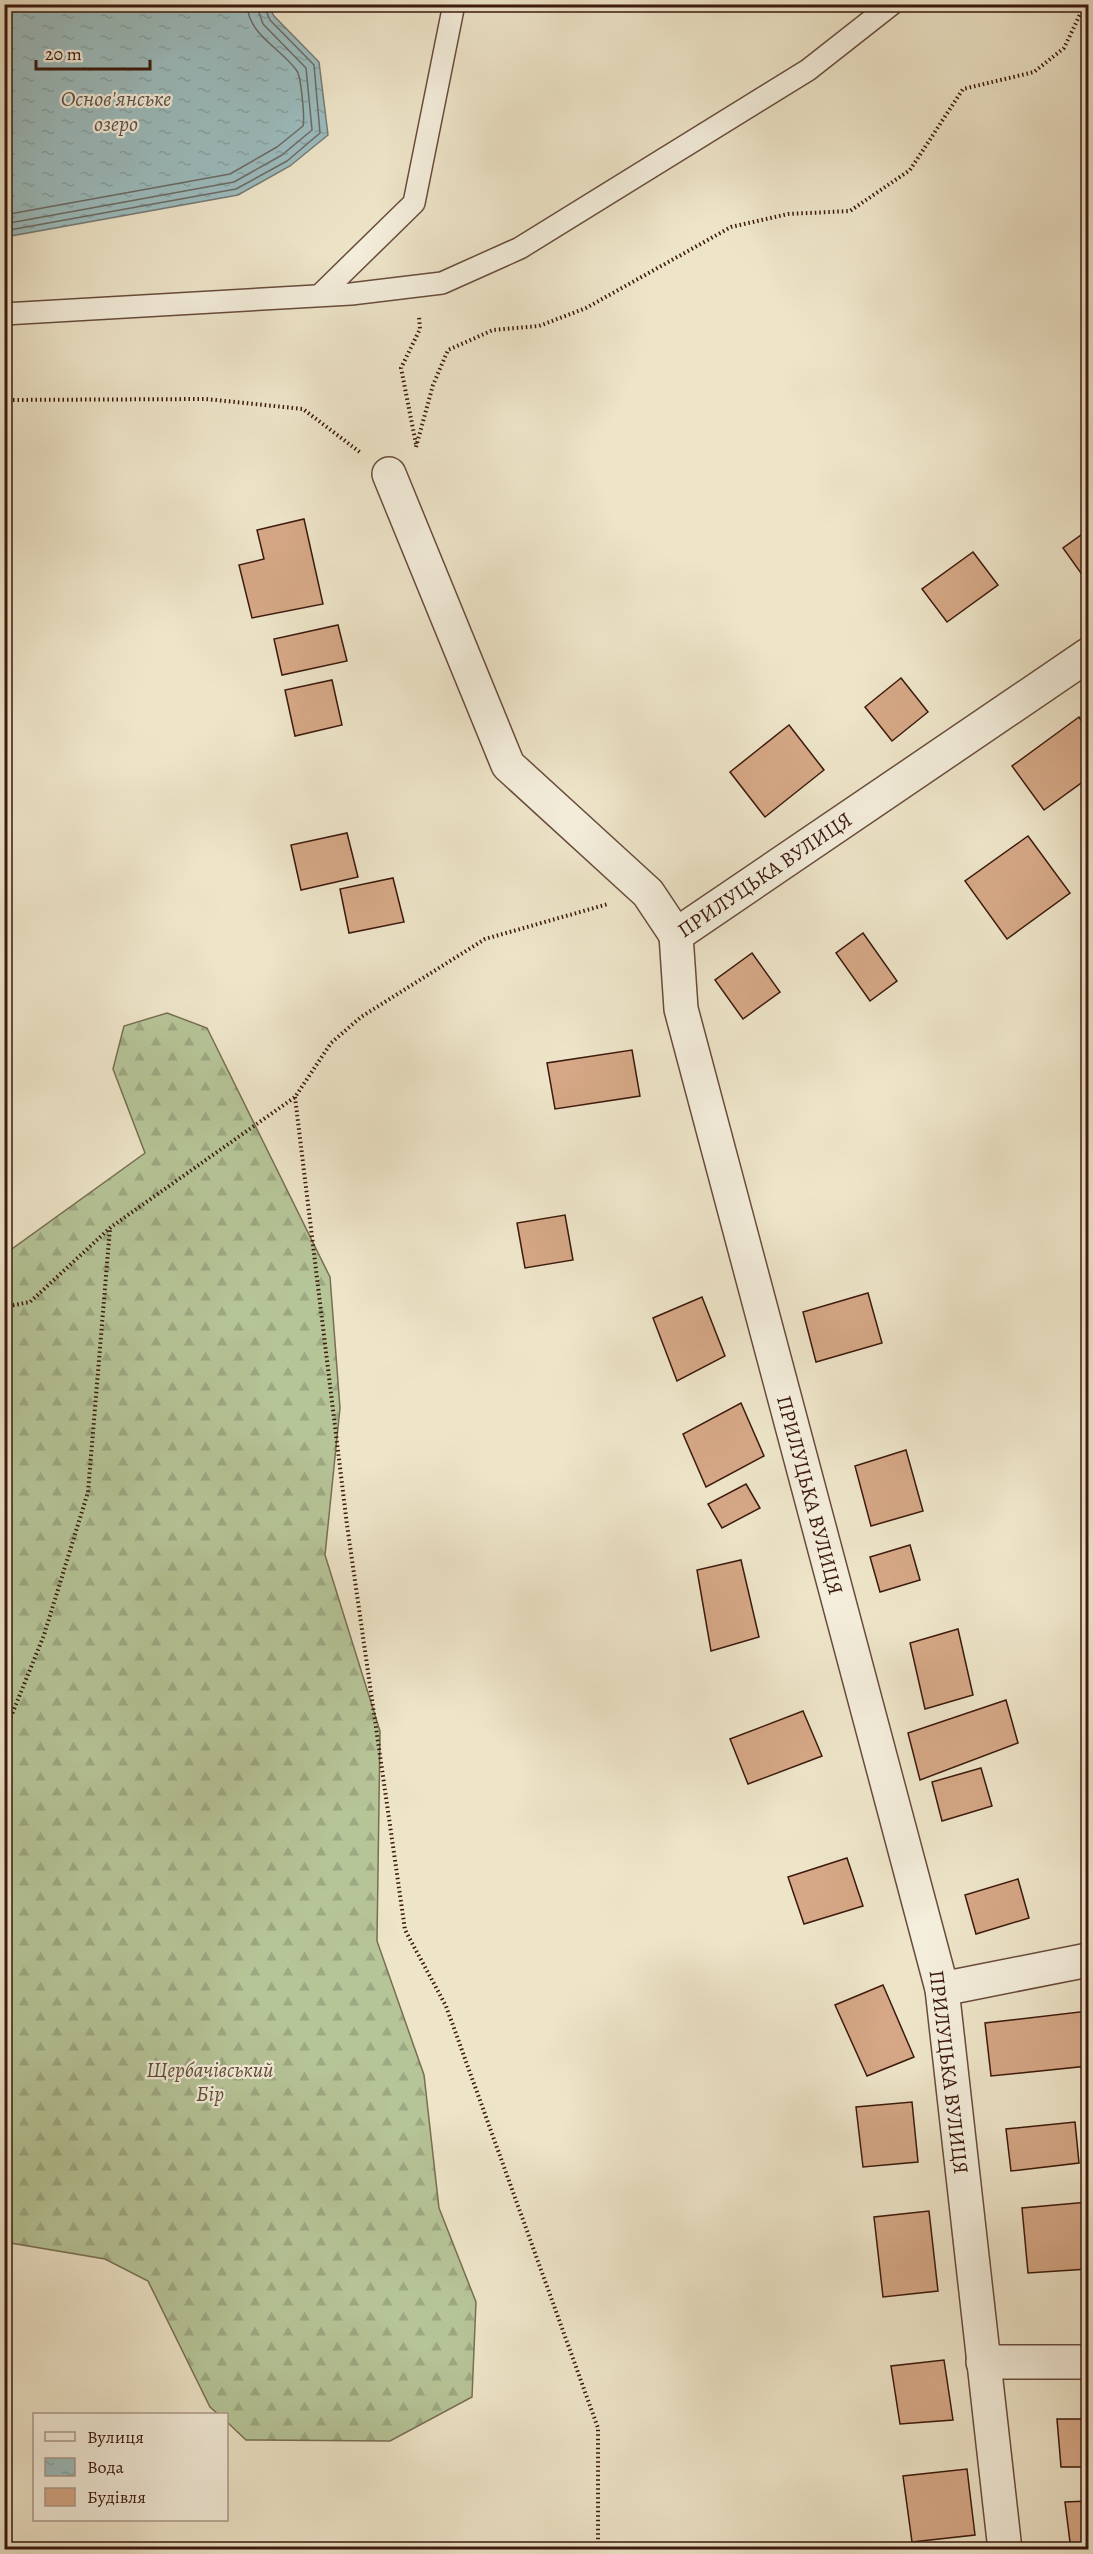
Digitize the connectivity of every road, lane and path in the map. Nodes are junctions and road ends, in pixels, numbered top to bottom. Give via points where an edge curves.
1 (454, 4) edge
2 (892, 4) edge
3 (1085, 4) edge
4 (416, 286) junction
5 (321, 295) junction
6 (4, 314) edge
7 (4, 400) edge
8 (416, 447) junction
9 (389, 474) junction
10 (1089, 655) edge
11 (648, 893) junction
12 (676, 935) junction
13 (295, 1097) junction
14 (111, 1227) junction
15 (4, 1307) edge
16 (4, 1734) edge
17 (1089, 1960) edge
18 (942, 1989) junction
19 (983, 2362) junction
20 (1089, 2362) edge
21 (598, 2550) edge
22 (1005, 2550) edge

1 - 5 lane via 414,203
2 - 4 lane via 808,70 519,248 442,283
3 - 8 path via 1064,48 1034,72 963,89 910,170 850,211 788,214 731,227 586,308 539,326 493,330 448,350 433,385
4 - 5 lane
4 - 8 path via 420,329 401,368
5 - 6 lane
7 - 9 path via 206,399 303,409
8 - 9 path
9 - 11 street via 508,765
10 - 12 street, ПРИЛУЦЬКА ВУЛИЦЯ
11 - 12 street
11 - 13 path via 485,939 361,1017 331,1043
12 - 18 street, ПРИЛУЦЬКА ВУЛИЦЯ via 681,1010
13 - 14 path
13 - 21 path via 347,1525 405,1930 446,2006 598,2428
14 - 15 path via 30,1302
14 - 16 path via 88,1492 44,1635
17 - 18 street
18 - 19 street, ПРИЛУЦЬКА ВУЛИЦЯ
19 - 20 street
19 - 22 street, ПРИЛУЦЬКА ВУЛИЦЯ

